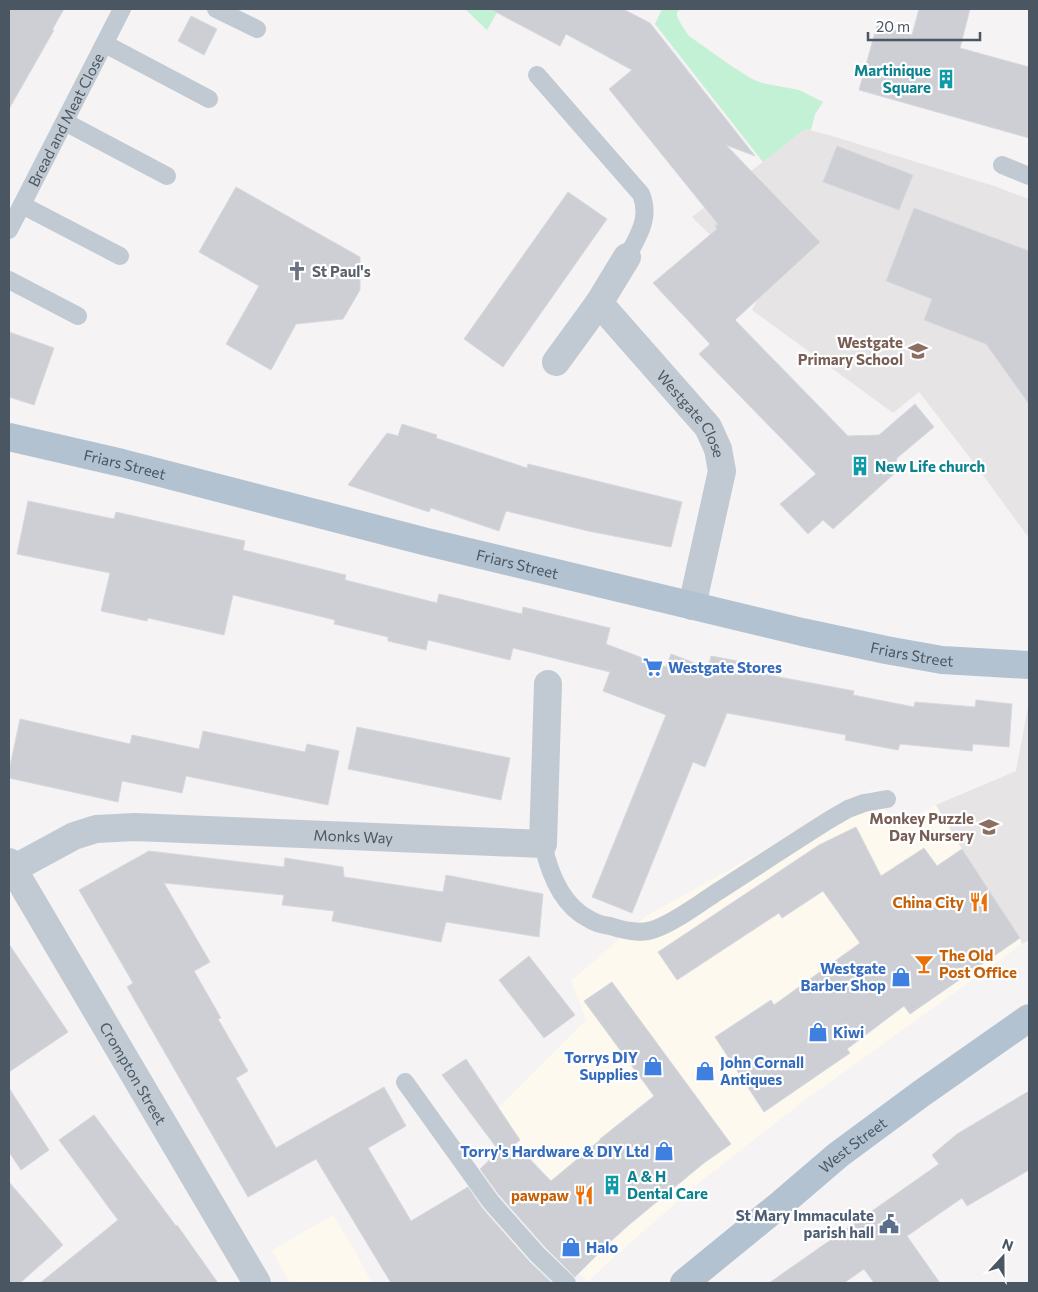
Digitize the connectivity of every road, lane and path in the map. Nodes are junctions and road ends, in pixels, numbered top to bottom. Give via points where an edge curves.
1 (122, 9) edge
2 (216, 9) edge
3 (256, 29) dead end
4 (105, 44) junction
5 (537, 75) dead end
6 (209, 100) dead end
7 (65, 122) junction
8 (1002, 165) dead end
9 (167, 176) dead end
10 (1029, 176) edge
11 (22, 205) junction
12 (9, 230) edge
13 (120, 256) dead end
14 (627, 257) joint
15 (9, 280) edge
16 (599, 303) junction
17 (78, 316) dead end
18 (556, 362) dead end
19 (9, 437) edge
20 (692, 606) junction
21 (1029, 665) edge
22 (548, 684) dead end
23 (887, 799) dead end
24 (543, 844) junction
25 (11, 866) edge
26 (1029, 1018) edge
27 (405, 1082) dead end
28 (257, 1283) edge
29 (567, 1283) edge
30 (684, 1283) edge

1 - 4 lane, Bread and Meat Close
2 - 3 lane
4 - 6 lane
4 - 7 lane, Bread and Meat Close
5 - 14 lane via 641,194 645,216
7 - 9 lane
7 - 11 lane, Bread and Meat Close
8 - 10 lane
11 - 12 lane, Bread and Meat Close
11 - 13 lane
14 - 16 street
15 - 17 lane
16 - 18 street
16 - 20 street, Westgate Close via 708,427 718,449 722,471
19 - 20 main road, Friars Street
20 - 21 main road, Friars Street via 903,654 942,660
22 - 24 street
23 - 24 lane via 864,803 842,813 693,908 648,931 631,931 589,920 575,910 551,874
24 - 25 street, Monks Way via 135,827 96,829
25 - 28 street, Crompton Street
26 - 30 main road, West Street via 838,1156
27 - 29 lane via 491,1202

